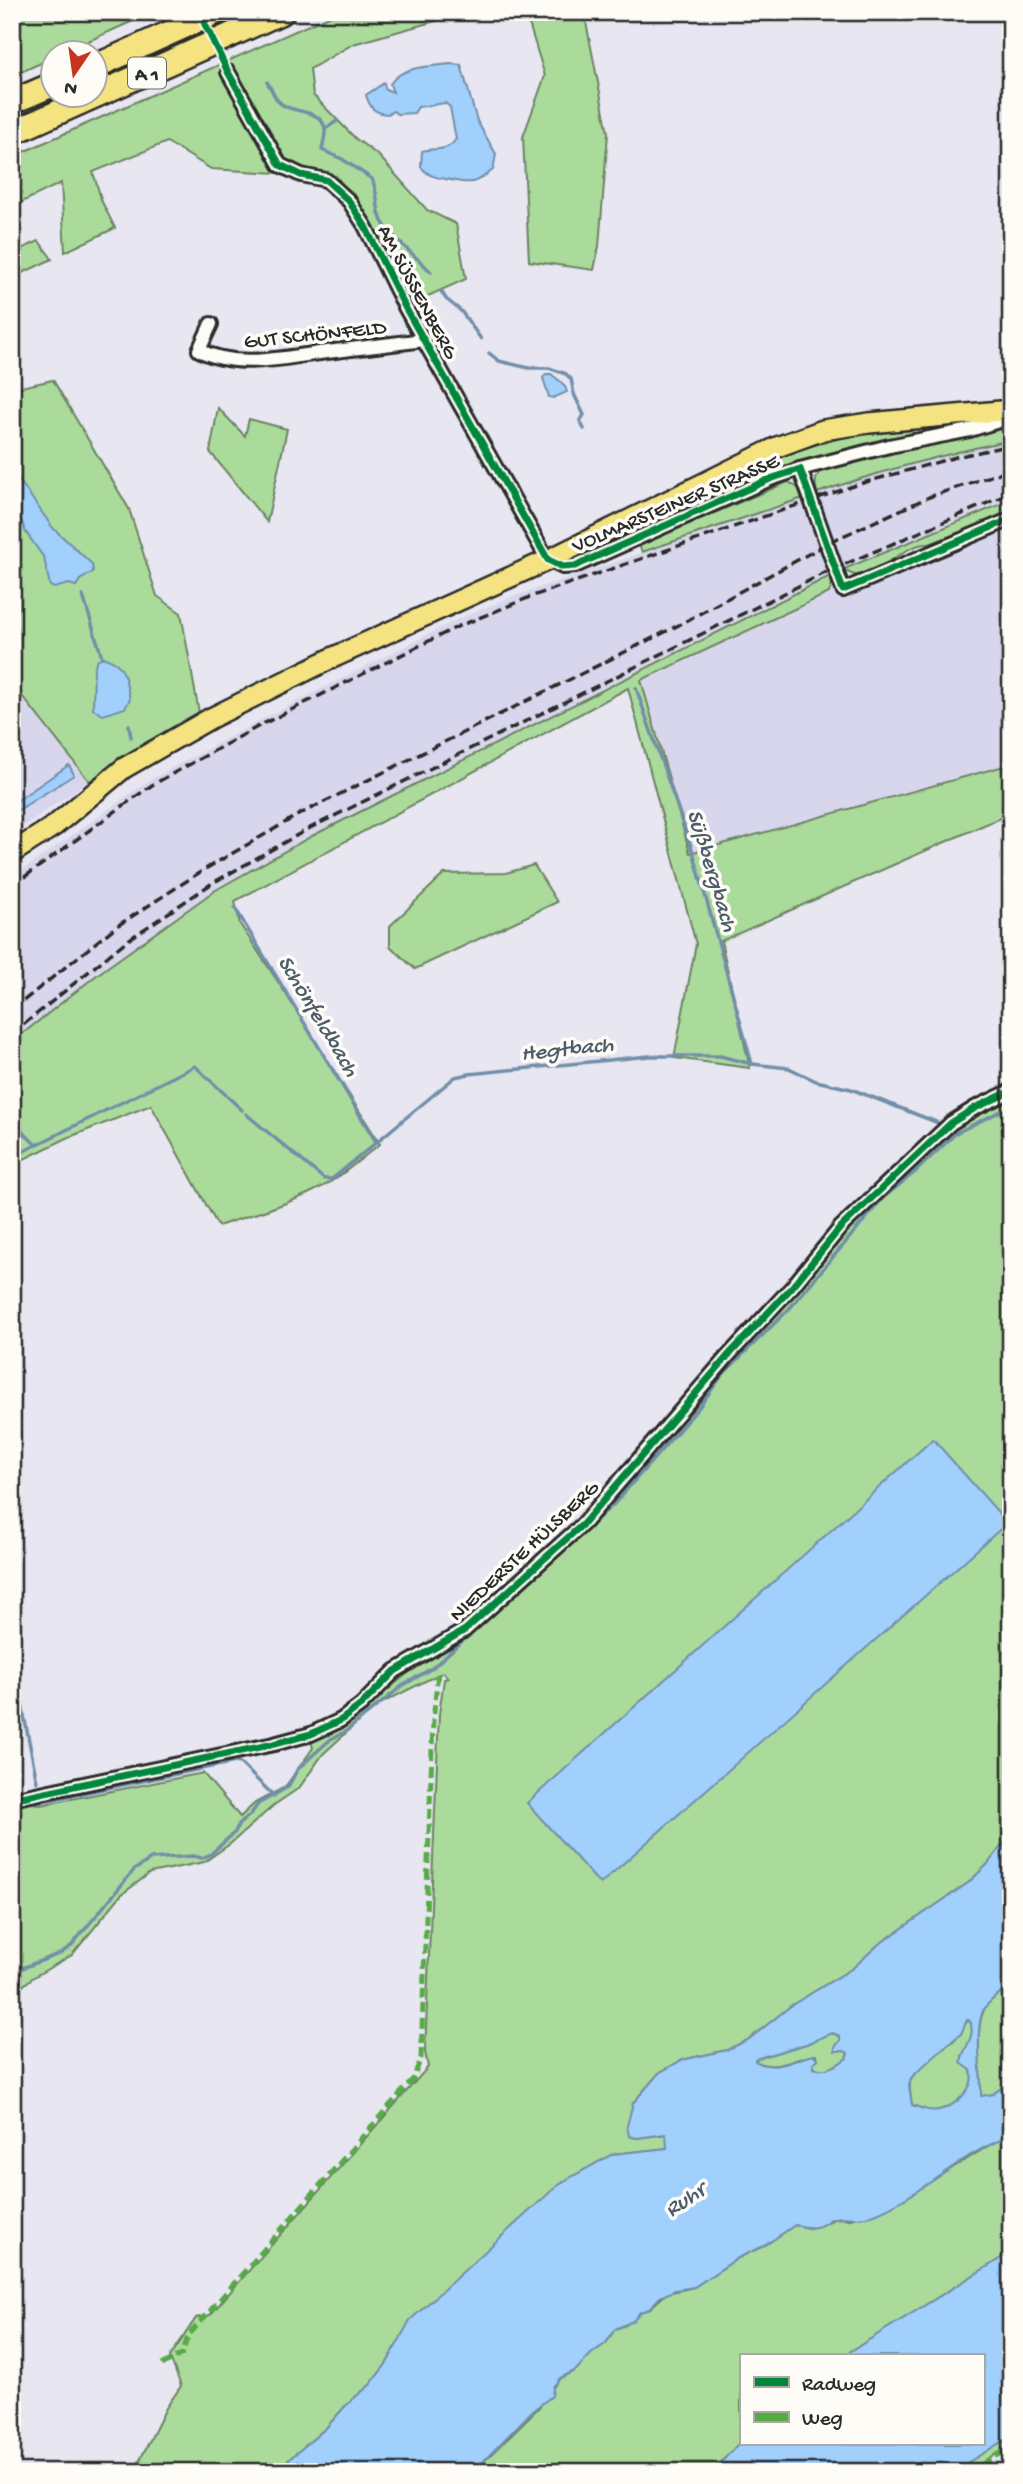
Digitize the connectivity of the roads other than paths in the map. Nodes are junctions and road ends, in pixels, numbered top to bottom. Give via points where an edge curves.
1 (216, 12) edge
2 (282, 12) edge
3 (108, 61) edge
4 (228, 72) tunnel mouth
5 (38, 91) edge
6 (12, 102) edge
7 (12, 133) edge
8 (211, 324) dead end
9 (424, 340) junction
10 (1011, 410) edge
11 (1011, 417) edge
12 (800, 469) junction
13 (1011, 519) edge
14 (548, 560) junction
15 (12, 853) edge
16 (1011, 1091) edge
17 (12, 1799) edge

1 - 3 highway, A 1
2 - 7 highway, A 1
4 - 9 street, AM SÜSSENBERG via 280,165 326,180 349,201
5 - 6 highway
8 - 9 street, GUT SCHÖNFELD via 199,351 234,360
9 - 14 street, AM SÜSSENBERG
10 - 14 main road, VOLMARSTEINER STRASSE via 823,430 732,467
11 - 12 street, VOLMARSTEINER STRASSE
12 - 13 street, VOLMARSTEINER STRASSE via 843,590
12 - 14 street, VOLMARSTEINER STRASSE via 575,566
14 - 15 main road, VOLMARSTEINER STRASSE via 332,657 211,718 124,768 54,826
16 - 17 street, NIEDERSTE HÜLSBERG via 951,1123 841,1227 583,1524 465,1630 395,1671 341,1720 327,1729 274,1744

